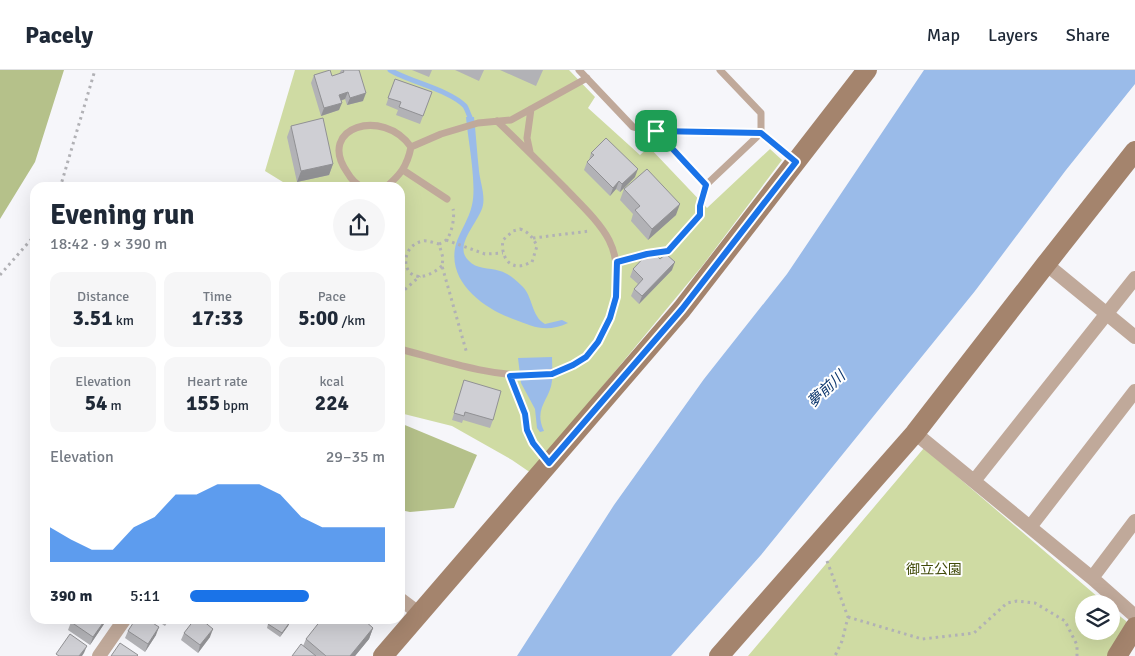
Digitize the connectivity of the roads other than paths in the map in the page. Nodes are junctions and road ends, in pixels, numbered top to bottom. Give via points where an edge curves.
1 (579, 70) edge
2 (720, 70) edge
3 (867, 70) edge
4 (587, 78) junction
5 (531, 109) junction
6 (497, 121) junction
7 (656, 131) junction
8 (761, 133) junction
9 (411, 147) junction
10 (1135, 151) edge
11 (530, 152) junction
12 (796, 162) junction
13 (402, 170) junction
14 (355, 182) edge
15 (391, 182) edge
16 (447, 199) road end
17 (1046, 264) junction
18 (1135, 278) edge
19 (1107, 314) junction
20 (1135, 337) edge
21 (405, 350) edge
22 (510, 376) junction
23 (1135, 391) edge
24 (915, 434) junction
25 (549, 463) junction
26 (974, 482) junction
27 (1135, 520) edge
28 (1030, 528) junction
29 (1092, 578) junction
30 (405, 603) edge
31 (420, 614) junction
32 (1135, 616) edge
33 (121, 624) edge
34 (1135, 627) edge
35 (99, 656) edge
36 (383, 656) edge
37 (719, 656) edge
38 (1117, 656) edge

1 - 4 lane
2 - 8 lane via 760,113
3 - 12 street
4 - 5 lane
4 - 7 lane via 633,127
5 - 6 lane via 510,120
5 - 11 lane via 527,138
6 - 9 lane via 465,126
6 - 11 lane
7 - 8 lane
7 - 8 lane via 706,185
8 - 12 lane
9 - 13 lane
9 - 14 lane via 404,137 376,124 350,130 342,138 339,148 341,163
10 - 17 street
11 - 22 lane via 587,210 609,239 617,262 616,297 610,318 586,357 552,374
12 - 25 street via 682,309
13 - 15 lane
13 - 16 lane
17 - 19 street
17 - 24 street
18 - 19 street
19 - 20 street
19 - 26 street
21 - 22 lane
22 - 25 lane via 525,414 527,430
23 - 28 street
24 - 26 street
24 - 37 street
25 - 31 street
26 - 28 street
27 - 29 street
28 - 29 street
29 - 32 street
30 - 31 street
31 - 36 street
33 - 35 street
34 - 38 street

